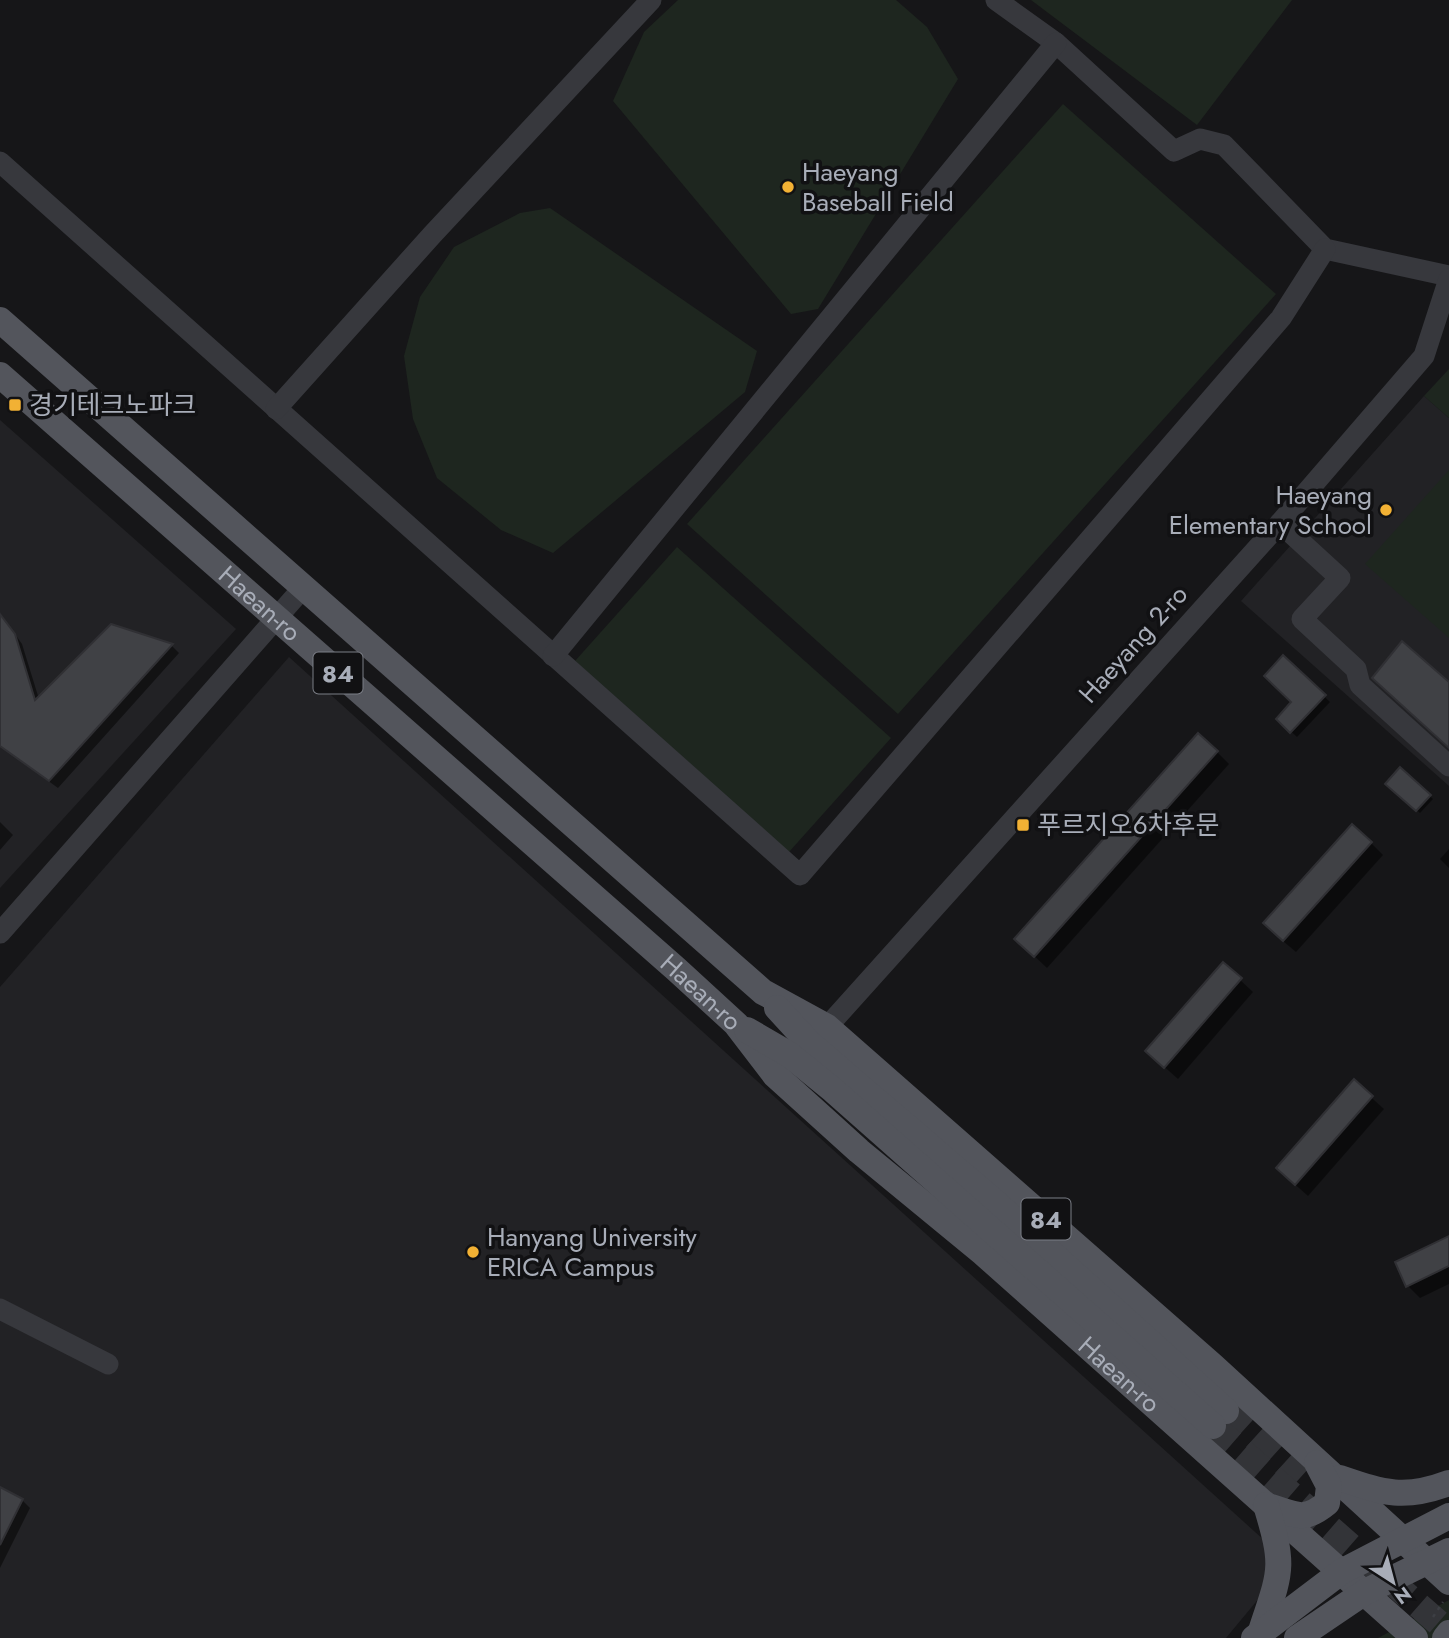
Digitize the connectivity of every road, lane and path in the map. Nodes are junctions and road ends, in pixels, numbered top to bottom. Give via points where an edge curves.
1 (651, 0) edge
2 (996, 0) edge
3 (1056, 43) junction
4 (0, 162) edge
5 (1325, 249) junction
6 (1449, 278) edge
7 (0, 320) edge
8 (0, 376) edge
9 (276, 409) junction
10 (1280, 523) junction
11 (302, 589) junction
12 (276, 619) junction
13 (553, 656) junction
14 (1449, 766) edge
15 (0, 933) edge
16 (763, 992) junction
17 (736, 1024) junction
18 (827, 1027) junction
19 (0, 1309) edge
20 (108, 1364) dead end
21 (1327, 1469) junction
22 (1449, 1483) edge
23 (1266, 1505) junction
24 (1449, 1516) edge
25 (1402, 1541) junction
26 (1437, 1556) edge
27 (1341, 1572) junction
28 (1449, 1582) edge
29 (1366, 1592) junction
30 (1449, 1593) edge
31 (1434, 1634) edge
32 (1257, 1635) edge
33 (1297, 1638) edge

1 - 9 street
2 - 3 street
3 - 5 street via 1174,151 1200,139 1224,145
3 - 13 street
4 - 9 street
5 - 6 street
5 - 13 street via 1281,318 800,875
6 - 10 street, Haeyang 2-ro via 1424,356
7 - 11 main road, Haean-ro / 84
8 - 12 main road, Haean-ro / 84
9 - 13 street
10 - 14 street via 1339,578 1302,619 1356,669 1360,685
10 - 18 street, Haeyang 2-ro
11 - 12 street
11 - 16 main road, Haean-ro / 84
12 - 15 street
12 - 17 main road, Haean-ro / 84
16 - 17 main road via 810,1044 997,1204 1220,1418 833,1090 790,1055
16 - 18 main road, Haean-ro / 84
17 - 23 main road, Haean-ro / 84 via 775,1075 840,1135 984,1253
18 - 21 main road, Haean-ro / 84
19 - 20 street
21 - 22 main road, 84 via 1386,1494 1411,1494
21 - 23 main road via 1327,1503 1311,1516
21 - 25 main road, Haean-ro / 84
23 - 27 main road, Haean-ro / 84
23 - 32 main road via 1280,1574
24 - 25 main road
25 - 26 main road, Haean-ro
25 - 27 main road
26 - 28 main road, Haean-ro
26 - 29 main road
27 - 29 main road, 84
27 - 32 main road
29 - 31 main road
29 - 33 main road
30 - 31 path

